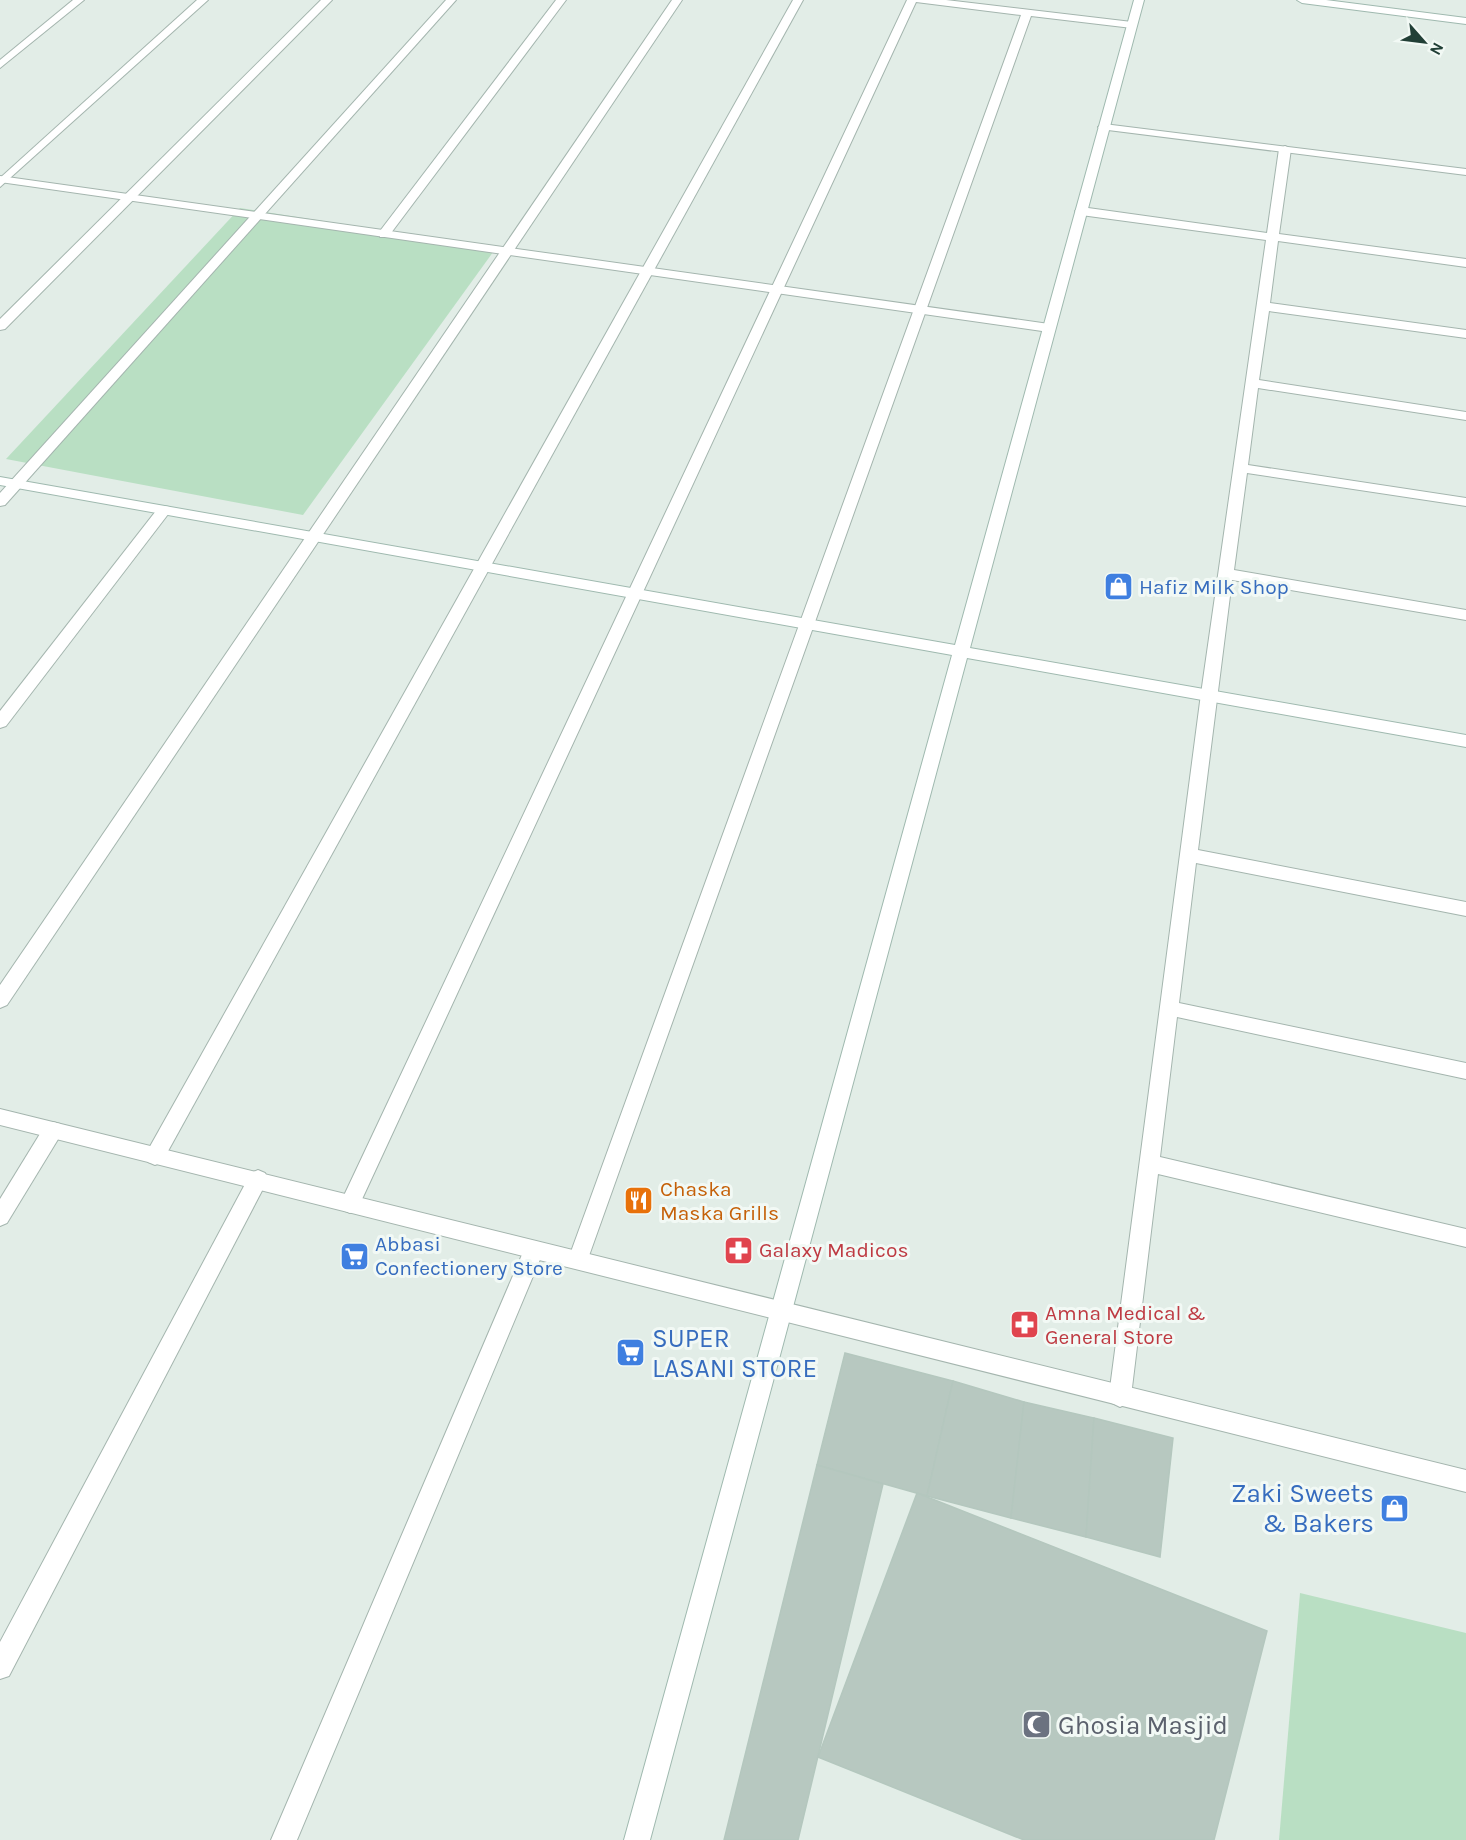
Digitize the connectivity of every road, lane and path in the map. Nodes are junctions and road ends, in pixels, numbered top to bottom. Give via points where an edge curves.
1 (79, 0) edge
2 (203, 0) edge
3 (327, 0) edge
4 (451, 0) edge
5 (561, 0) edge
6 (677, 0) edge
7 (798, 0) edge
8 (912, 0) edge
9 (920, 0) edge
10 (1139, 0) edge
11 (1302, 0) edge
12 (1027, 13) junction
13 (1466, 21) edge
14 (1132, 25) junction
15 (0, 65) edge
16 (1104, 127) junction
17 (1285, 149) junction
18 (1466, 172) edge
19 (2, 181) edge
20 (129, 198) junction
21 (1081, 211) junction
22 (257, 216) junction
23 (384, 234) junction
24 (1273, 237) junction
25 (507, 251) junction
26 (1466, 263) edge
27 (647, 271) junction
28 (777, 289) junction
29 (1263, 306) junction
30 (920, 310) junction
31 (0, 326) edge
32 (1049, 328) junction
33 (1466, 334) edge
34 (1252, 383) junction
35 (1466, 416) edge
36 (1241, 468) junction
37 (0, 481) edge
38 (17, 484) junction
39 (0, 502) edge
40 (1466, 502) edge
41 (164, 510) junction
42 (314, 536) junction
43 (483, 566) junction
44 (1226, 574) junction
45 (635, 594) junction
46 (1466, 615) edge
47 (807, 624) junction
48 (962, 652) junction
49 (1209, 694) junction
50 (0, 722) edge
51 (1466, 741) edge
52 (1189, 855) junction
53 (1466, 909) edge
54 (0, 1000) edge
55 (1169, 1008) junction
56 (1466, 1071) edge
57 (0, 1117) edge
58 (53, 1130) junction
59 (155, 1156) junction
60 (1149, 1163) junction
61 (258, 1179) junction
62 (350, 1204) junction
63 (0, 1217) edge
64 (1466, 1238) edge
65 (534, 1250) junction
66 (578, 1260) junction
67 (781, 1311) junction
68 (1120, 1396) junction
69 (1466, 1481) edge
70 (0, 1668) edge
71 (284, 1840) edge
72 (637, 1840) edge

1 - 15 street
2 - 19 street
3 - 20 street
4 - 22 street
5 - 23 street
6 - 25 street
7 - 27 street
8 - 28 street
9 - 12 street
10 - 14 street
11 - 13 street
12 - 14 street
12 - 30 street
14 - 16 street
16 - 17 street
16 - 21 street
17 - 18 street
17 - 24 street
19 - 20 street
20 - 22 street
20 - 31 street
21 - 24 street
21 - 32 street
22 - 23 street
22 - 38 street
23 - 25 street
24 - 26 street
24 - 29 street
25 - 27 street
25 - 42 street
27 - 28 street
27 - 43 street
28 - 30 street
28 - 45 street
29 - 33 street
29 - 34 street
30 - 32 street
30 - 47 street
32 - 48 street
34 - 35 street
34 - 36 street
36 - 40 street
36 - 44 street
37 - 38 street
38 - 39 street
38 - 41 street
41 - 42 street
41 - 50 street
42 - 43 street
42 - 54 street
43 - 45 street
43 - 59 street
44 - 46 street
44 - 49 street
45 - 47 street
45 - 62 street
47 - 48 street
47 - 66 street
48 - 49 street
48 - 67 street
49 - 51 street
49 - 52 street
52 - 53 street
52 - 55 street
55 - 56 street
55 - 60 street
57 - 58 street
58 - 59 street
58 - 63 street
59 - 61 street
60 - 64 street
60 - 68 street
61 - 62 street
61 - 70 street
62 - 65 street
65 - 66 street
65 - 71 street
66 - 67 street
67 - 68 street
67 - 72 street
68 - 69 street

